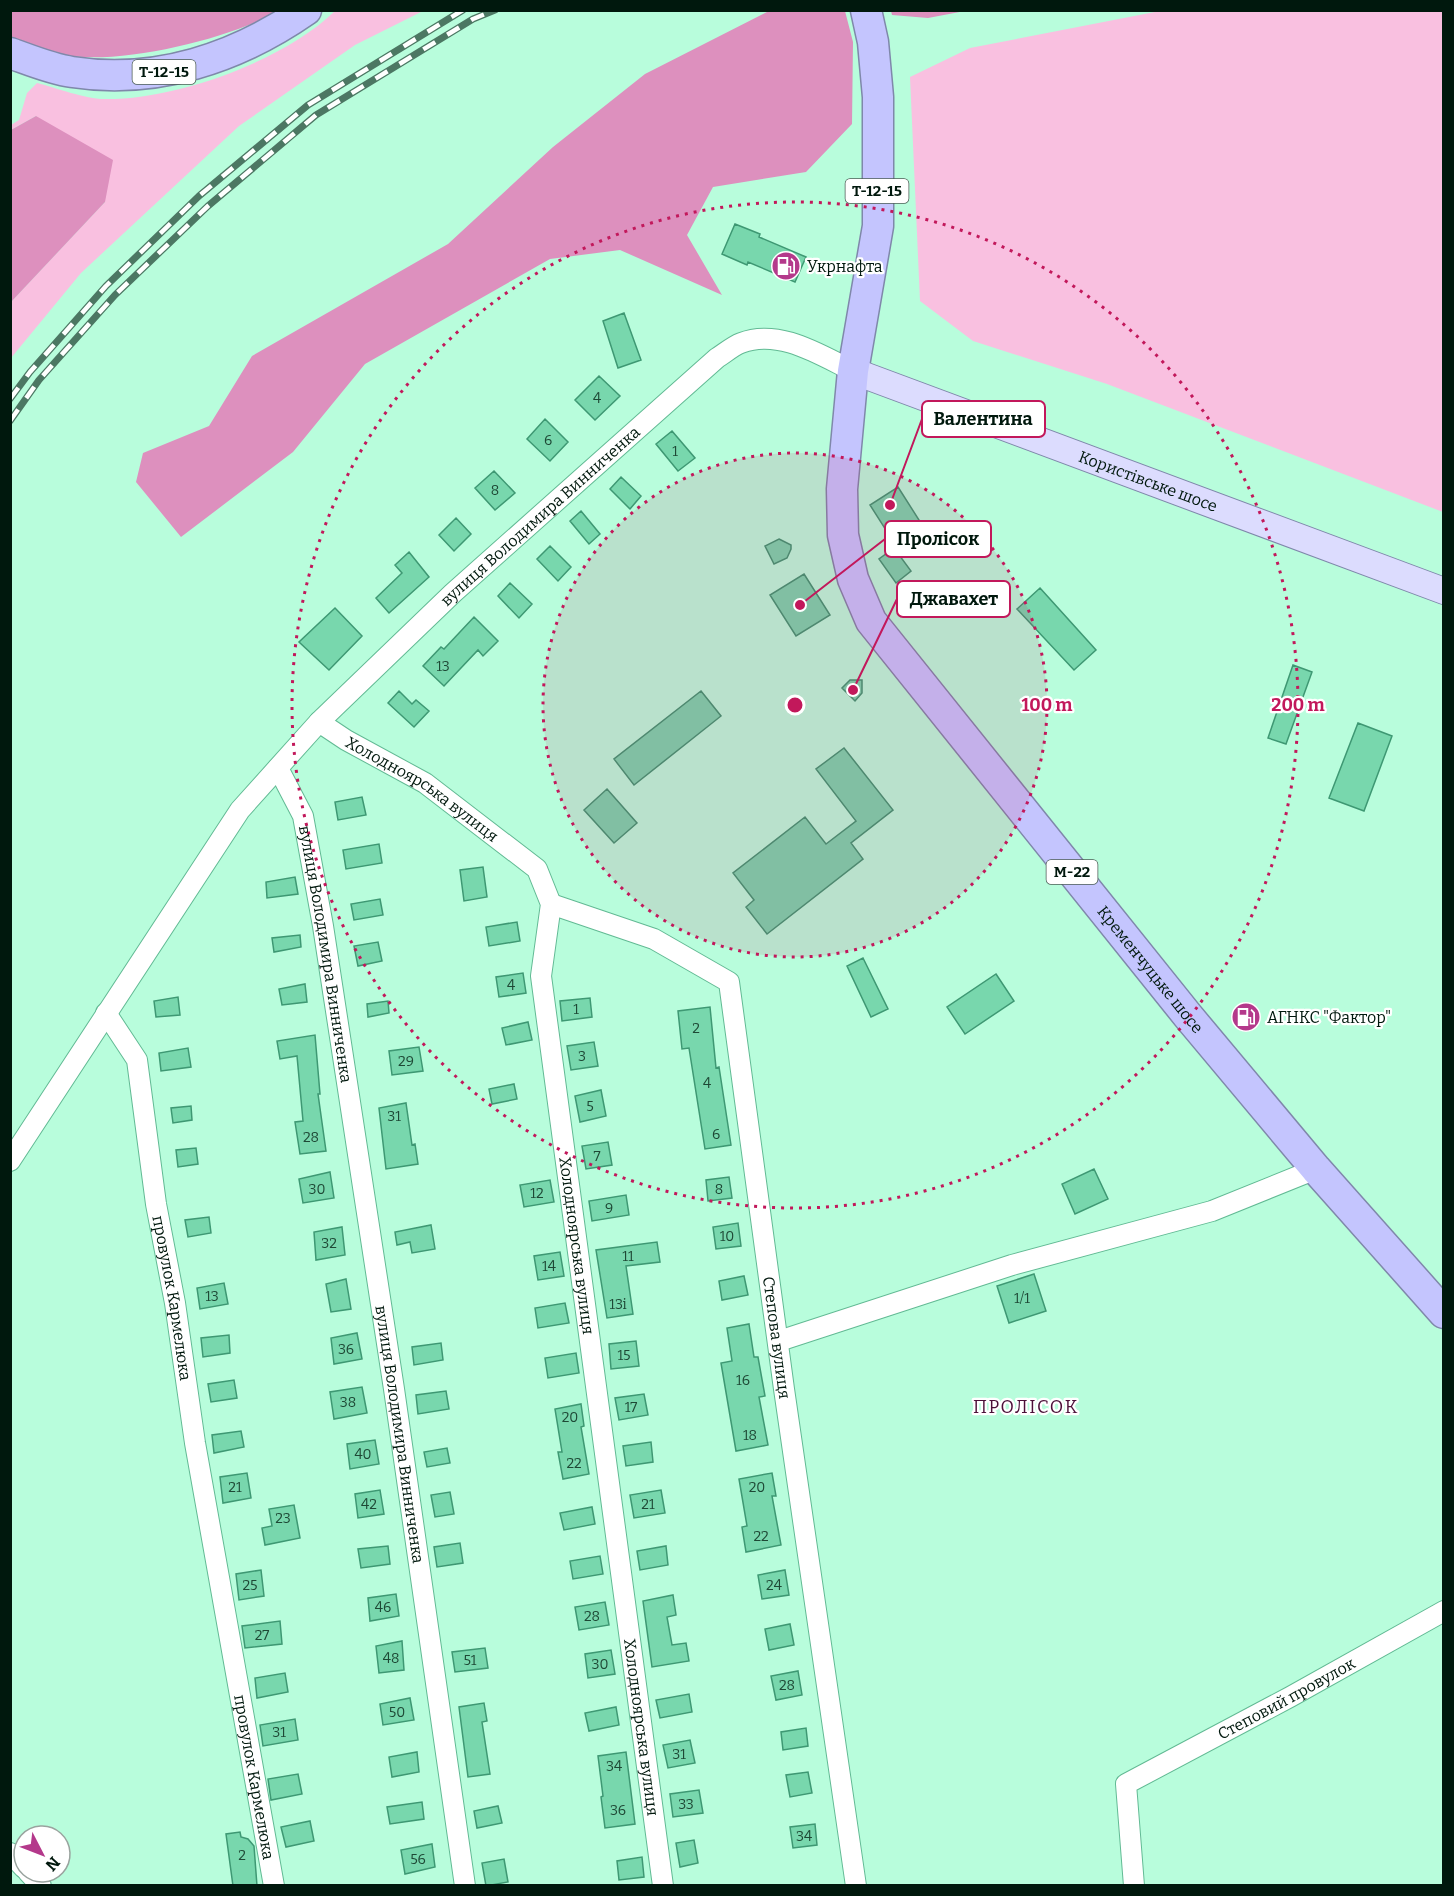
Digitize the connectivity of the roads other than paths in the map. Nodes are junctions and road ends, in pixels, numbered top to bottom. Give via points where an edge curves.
1 (306, 10) edge
2 (866, 10) edge
3 (10, 53) edge
4 (853, 371) junction
5 (1443, 591) edge
6 (319, 722) junction
7 (278, 768) junction
8 (551, 904) junction
9 (106, 1013) junction
10 (10, 1161) edge
11 (1316, 1169) junction
12 (1443, 1313) edge
13 (779, 1341) junction
14 (1443, 1611) edge
15 (274, 1886) edge
16 (465, 1886) edge
17 (663, 1886) edge
18 (856, 1886) edge
19 (1134, 1886) edge

1 - 3 highway, Т-12-15 via 287,24 232,51 193,66 152,74 112,77 69,72
2 - 4 highway, Т-12-15 via 878,97 878,226
4 - 5 main road, Користівське шосе
4 - 6 street, вулиця Володимира Винниченка via 780,339 741,343 717,358 453,593
4 - 11 highway, Кременчуцьке шосе / М-22 via 842,489 843,535 853,579 871,621
6 - 7 street, вулиця Володимира Винниченка
6 - 8 street, Холодноярська вулиця via 425,783 537,869
7 - 9 street via 240,810
7 - 16 street, вулиця Володимира Винниченка via 303,816 323,926
8 - 13 street, Степова вулиця via 654,939 729,982
8 - 17 street, Холодноярська вулиця via 540,976
9 - 10 street
9 - 15 street, провулок Кармелюка via 137,1060 195,1443
11 - 12 highway, Кременчуцьке шосе / М-22
11 - 13 street via 1212,1211 1011,1265
13 - 18 street, Степова вулиця
14 - 19 street, Степовий провулок via 1126,1784

